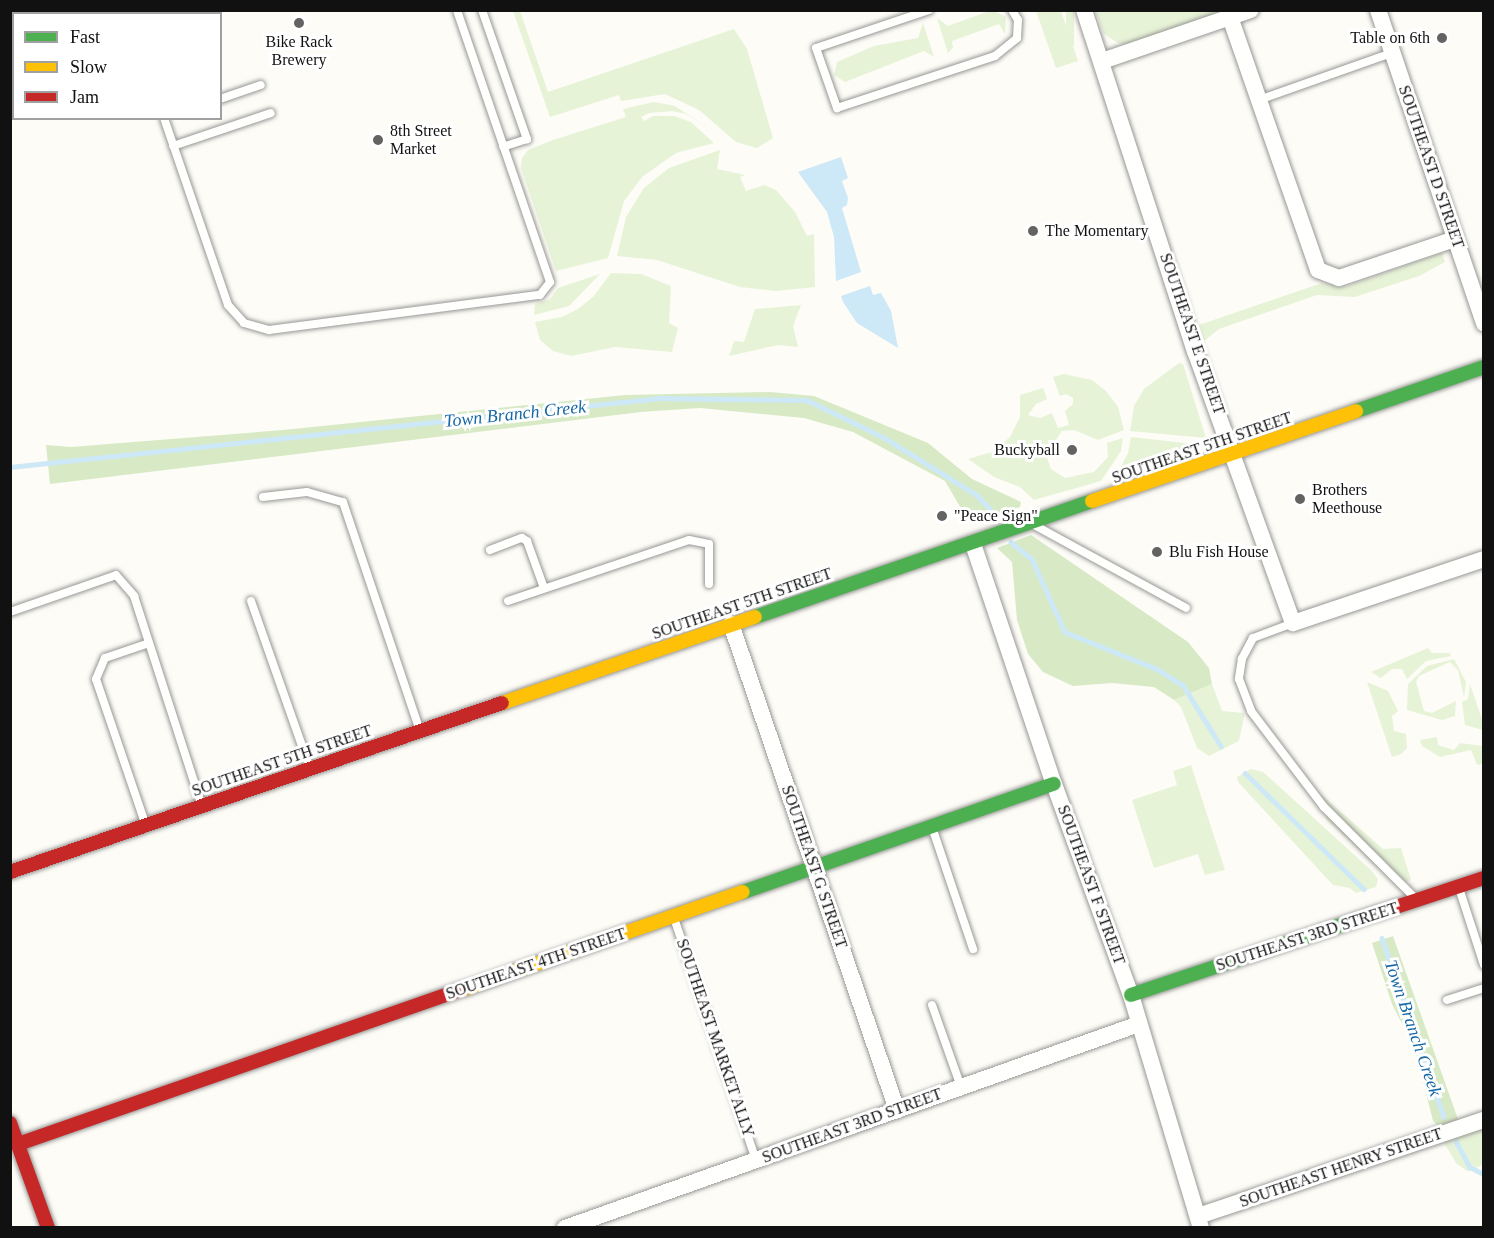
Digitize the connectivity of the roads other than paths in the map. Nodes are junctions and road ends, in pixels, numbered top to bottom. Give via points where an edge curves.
1 (457, 10) edge
2 (482, 10) edge
3 (929, 10) edge
4 (1012, 10) edge
5 (1084, 10) edge
6 (1251, 10) edge
7 (1378, 10) edge
8 (1230, 17) junction
9 (1392, 53) junction
10 (1102, 61) junction
11 (261, 85) dead end
12 (222, 98) edge
13 (1259, 100) junction
14 (271, 113) dead end
15 (165, 120) edge
16 (173, 146) junction
17 (503, 147) junction
18 (1455, 239) junction
19 (1484, 324) edge
20 (1484, 368) edge
21 (1235, 455) junction
22 (263, 497) dead end
23 (1031, 524) junction
24 (973, 544) junction
25 (490, 550) dead end
26 (1484, 559) edge
27 (709, 584) dead end
28 (544, 588) junction
29 (251, 601) dead end
30 (508, 601) dead end
31 (1186, 608) dead end
32 (10, 612) edge
33 (1293, 622) junction
34 (731, 624) junction
35 (149, 644) junction
36 (420, 731) junction
37 (310, 770) junction
38 (1054, 784) junction
39 (202, 806) junction
40 (145, 825) junction
41 (931, 826) junction
42 (814, 867) junction
43 (10, 872) edge
44 (1484, 878) edge
45 (1458, 887) junction
46 (1418, 900) junction
47 (673, 916) junction
48 (973, 949) dead end
49 (1484, 965) edge
50 (1484, 988) edge
51 (1131, 995) junction
52 (1447, 1000) dead end
53 (932, 1005) dead end
54 (1139, 1024) junction
55 (961, 1087) junction
56 (897, 1110) junction
57 (1484, 1120) edge
58 (10, 1123) edge
59 (18, 1144) junction
60 (756, 1160) junction
61 (1200, 1222) edge
62 (48, 1227) edge
63 (564, 1227) edge

1 - 17 lane
2 - 17 lane via 527,139
3 - 4 lane via 816,48 837,108 995,56 1017,38 1018,20
5 - 10 street, SOUTHEAST E STREET
6 - 8 street
7 - 9 street, SOUTHEAST D STREET
8 - 10 street
8 - 13 street
9 - 13 lane
9 - 18 street, SOUTHEAST D STREET
10 - 21 street, SOUTHEAST E STREET via 1189,332
11 - 12 lane
13 - 18 street via 1318,270 1339,278
14 - 16 lane
15 - 16 lane
16 - 17 lane via 228,305 244,323 269,330 540,295 550,282
18 - 19 street, SOUTHEAST D STREET
20 - 21 street, SOUTHEAST 5TH STREET
21 - 23 street, SOUTHEAST 5TH STREET
21 - 33 street, SOUTHEAST E STREET
22 - 36 lane via 307,492 343,502
23 - 24 street, SOUTHEAST 5TH STREET
23 - 31 lane
24 - 34 street, SOUTHEAST 5TH STREET
24 - 38 street, SOUTHEAST F STREET
25 - 28 lane via 522,538 527,541
26 - 33 street
27 - 28 lane via 709,544 689,540
28 - 30 lane
29 - 37 lane
32 - 35 lane via 116,575 134,596
33 - 46 lane via 1253,638 1242,659 1239,679 1251,711 1324,807
34 - 36 street, SOUTHEAST 5TH STREET
34 - 42 street, SOUTHEAST G STREET
35 - 39 lane
35 - 40 lane via 105,658 96,679
36 - 37 street, SOUTHEAST 5TH STREET
37 - 39 street, SOUTHEAST 5TH STREET
38 - 41 street, SOUTHEAST 4TH STREET
38 - 51 street, SOUTHEAST F STREET
39 - 40 street, SOUTHEAST 5TH STREET
40 - 43 street, SOUTHEAST 5TH STREET
41 - 42 street, SOUTHEAST 4TH STREET
41 - 48 lane
42 - 47 street, SOUTHEAST 4TH STREET
42 - 56 street, SOUTHEAST G STREET
44 - 45 street, SOUTHEAST 3RD STREET
45 - 46 street, SOUTHEAST 3RD STREET
45 - 49 lane
46 - 51 street, SOUTHEAST 3RD STREET
47 - 59 street, SOUTHEAST 4TH STREET
47 - 60 lane, SOUTHEAST MARKET ALLY
50 - 52 lane
51 - 54 street, SOUTHEAST F STREET
53 - 55 lane
54 - 55 street, SOUTHEAST 3RD STREET
54 - 61 street, SOUTHEAST F STREET
55 - 56 street, SOUTHEAST 3RD STREET
56 - 60 street, SOUTHEAST 3RD STREET
57 - 61 street, SOUTHEAST HENRY STREET
58 - 59 street
59 - 62 street
60 - 63 street, SOUTHEAST 3RD STREET

